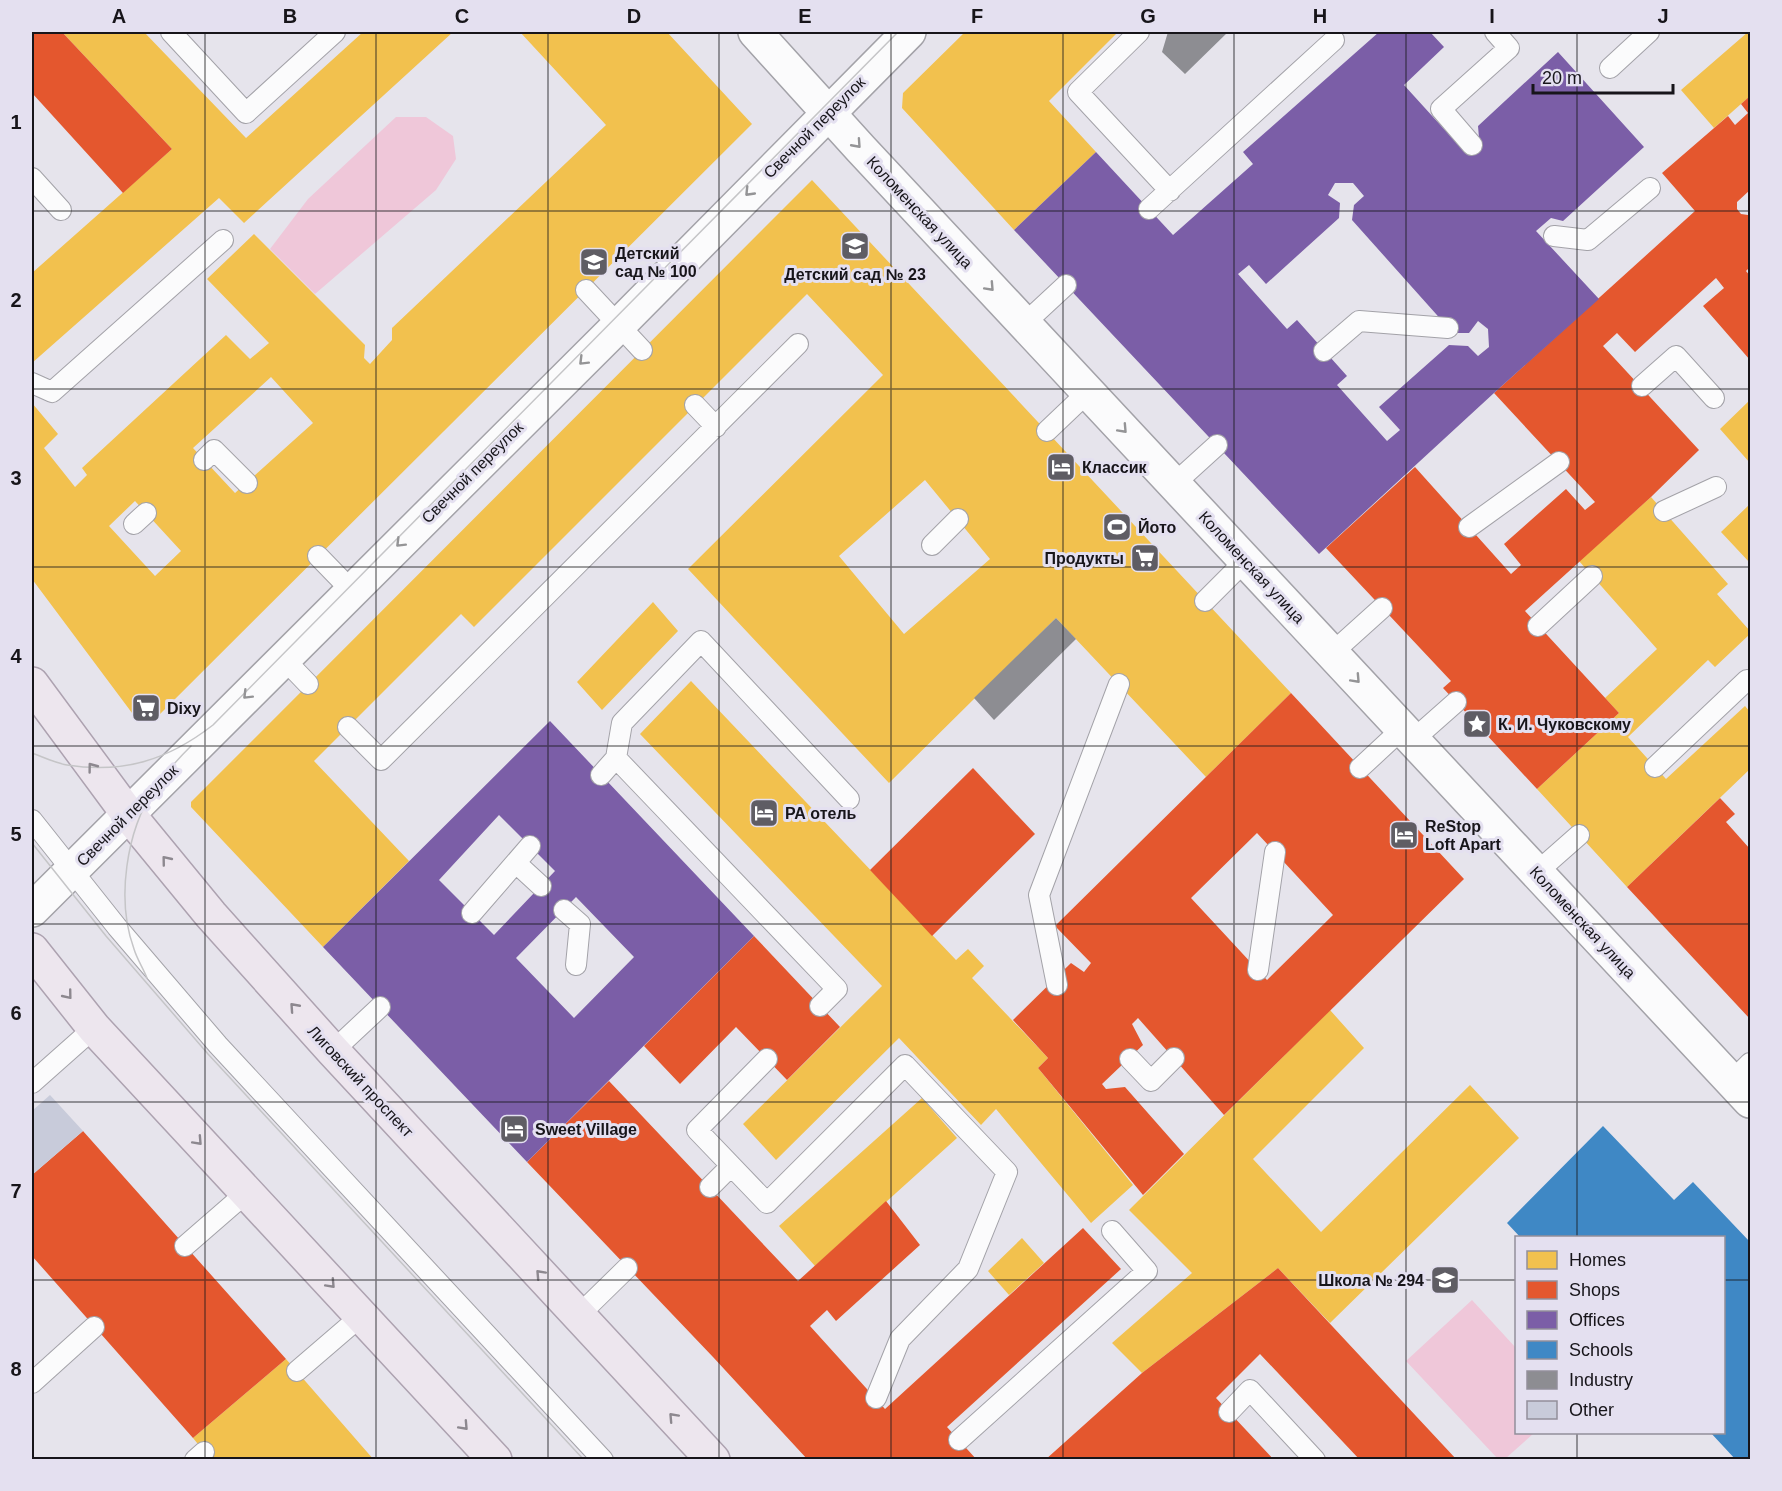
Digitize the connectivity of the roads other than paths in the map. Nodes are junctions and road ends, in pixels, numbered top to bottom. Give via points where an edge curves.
1 (171, 32) edge
2 (335, 32) edge
3 (755, 32) edge
4 (909, 32) edge
5 (1138, 32) edge
6 (1495, 32) edge
7 (1649, 32) edge
8 (1334, 40) dead end
9 (1610, 68) dead end
10 (829, 112) junction
11 (1472, 145) dead end
12 (32, 178) edge
13 (1650, 188) dead end
14 (1170, 190) junction
15 (1149, 209) dead end
16 (61, 210) dead end
17 (1548, 235) dead end
18 (223, 240) dead end
19 (1066, 285) dead end
20 (586, 290) dead end
21 (1024, 324) junction
22 (618, 326) junction
23 (1448, 328) dead end
24 (798, 344) dead end
25 (642, 350) dead end
26 (1324, 351) dead end
27 (32, 383) edge
28 (1642, 386) dead end
29 (1088, 392) junction
30 (1714, 398) dead end
31 (695, 405) dead end
32 (716, 427) junction
33 (1047, 431) dead end
34 (1217, 445) dead end
35 (204, 460) dead end
36 (1559, 462) dead end
37 (247, 483) dead end
38 (1174, 484) junction
39 (1716, 487) dead end
40 (1664, 511) dead end
41 (957, 519) dead end
42 (1469, 527) dead end
43 (932, 545) dead end
44 (318, 556) dead end
45 (1245, 561) junction
46 (1592, 576) dead end
47 (352, 591) junction
48 (1204, 601) dead end
49 (1382, 608) dead end
50 (1538, 626) dead end
51 (1332, 652) junction
52 (284, 659) junction
53 (1750, 683) edge
54 (32, 684) edge
55 (308, 684) dead end
56 (1119, 684) dead end
57 (1456, 702) dead end
58 (348, 727) dead end
59 (1408, 734) junction
60 (616, 758) junction
61 (1655, 767) dead end
62 (1360, 768) dead end
63 (601, 775) dead end
64 (849, 799) dead end
65 (128, 814) junction
66 (32, 820) edge
67 (1579, 835) dead end
68 (530, 846) dead end
69 (1275, 852) dead end
70 (516, 863) junction
71 (71, 871) junction
72 (1537, 873) junction
73 (541, 886) dead end
74 (32, 910) edge
75 (564, 910) dead end
76 (472, 914) dead end
77 (32, 950) edge
78 (576, 965) dead end
79 (1258, 970) dead end
80 (1057, 985) dead end
81 (820, 1006) dead end
82 (380, 1007) dead end
83 (94, 1028) junction
84 (333, 1051) junction
85 (1174, 1058) dead end
86 (767, 1059) dead end
87 (1130, 1059) dead end
88 (1744, 1082) edge
89 (32, 1083) edge
90 (731, 1166) junction
91 (710, 1187) dead end
92 (246, 1193) junction
93 (1112, 1231) dead end
94 (185, 1246) dead end
95 (627, 1268) dead end
96 (579, 1315) junction
97 (361, 1316) junction
98 (94, 1327) dead end
99 (297, 1371) dead end
100 (32, 1383) edge
101 (876, 1398) dead end
102 (1229, 1412) dead end
103 (959, 1440) dead end
104 (495, 1460) edge
105 (603, 1460) edge
106 (713, 1460) edge
107 (1315, 1460) edge

1 - 2 lane via 246,113
3 - 10 street, Коломенская улица
4 - 10 street, Свечной переулок
5 - 14 lane via 1078,92
6 - 11 lane via 1509,48 1441,109
7 - 9 lane
8 - 14 lane
10 -> 21 street, Коломенская улица
10 -> 22 street, Свечной переулок
12 - 16 lane
13 - 17 lane via 1588,240
14 - 15 lane
18 - 27 lane via 52,392
19 - 21 lane
20 - 22 lane
21 - 29 street, Коломенская улица
22 - 25 lane
22 -> 47 street, Свечной переулок
23 - 26 lane via 1359,321
24 - 32 lane
28 - 30 lane via 1676,356
29 - 33 lane
29 -> 38 street, Коломенская улица
31 - 32 lane
32 - 58 lane via 381,760
34 - 38 lane
35 - 37 lane via 214,450
36 - 42 lane
38 - 45 street, Коломенская улица
39 - 40 lane
41 - 43 lane
44 - 47 lane
45 - 48 lane
45 - 51 street, Коломенская улица
46 - 50 lane
47 - 52 street, Свечной переулок
49 - 51 lane
51 -> 59 street, Коломенская улица
52 - 55 lane
52 -> 65 street, Свечной переулок
53 - 61 lane via 1748,680
65 -> 54 main road, Лиговский проспект
56 - 80 lane via 1039,895
57 - 59 lane
59 - 62 lane
59 - 72 street, Коломенская улица
60 - 63 lane
60 - 64 lane via 622,723 701,641
60 - 81 lane via 837,989
65 - 71 street, Свечной переулок
84 -> 65 main road, Лиговский проспект via 211,915
66 - 71 lane
67 - 72 lane
68 - 70 lane
69 - 79 lane
70 - 73 lane
70 - 76 lane
71 - 74 street, Свечной переулок
71 - 105 lane via 232,1060
72 - 88 street, Коломенская улица
75 - 78 lane via 580,924
77 -> 83 main road
82 - 84 lane
83 - 89 lane
83 -> 92 main road
96 -> 84 main road, Лиговский проспект
85 - 87 lane via 1151,1081
86 - 90 lane via 697,1130
90 - 91 lane
90 - 101 lane via 767,1203 905,1065 1007,1172 968,1269 900,1339
92 - 94 lane
92 -> 97 main road
93 - 103 lane via 1147,1270
95 - 96 lane
106 -> 96 main road, Лиговский проспект
97 - 99 lane
97 -> 104 main road
98 - 100 lane
102 - 107 lane via 1250,1390

